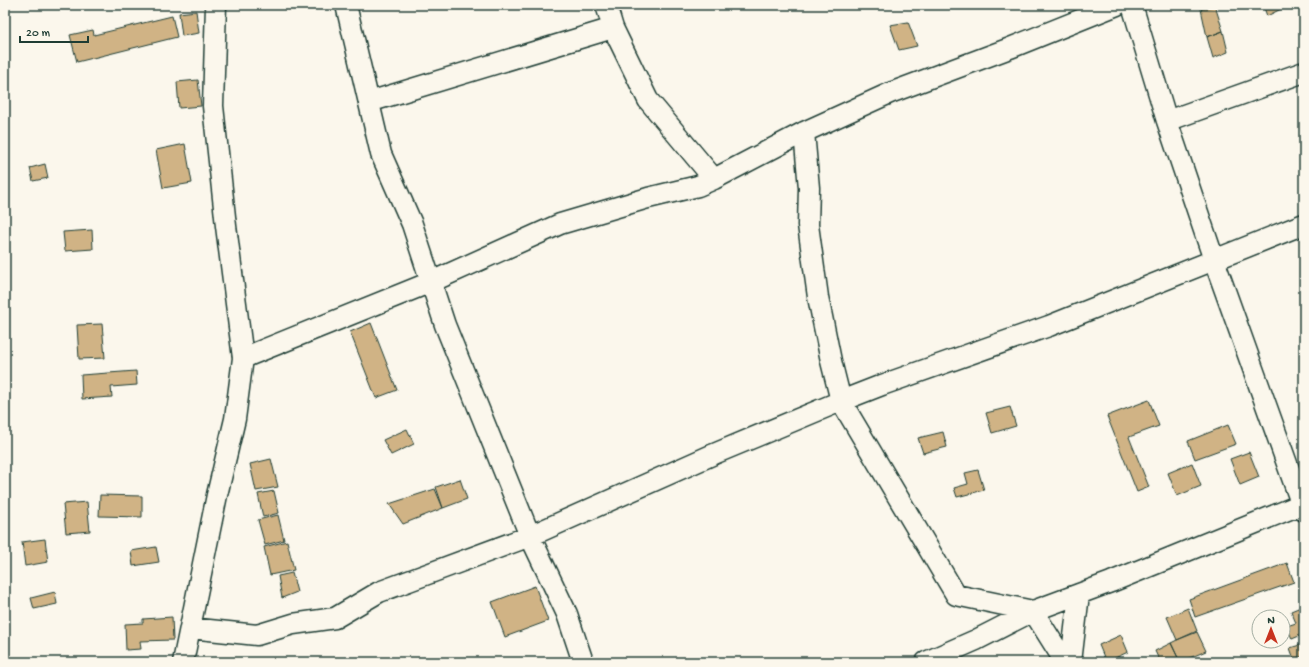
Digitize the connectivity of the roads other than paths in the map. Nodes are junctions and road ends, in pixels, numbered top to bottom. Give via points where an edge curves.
1 (216, 5) edge
2 (346, 5) edge
3 (606, 5) edge
4 (1117, 5) edge
5 (1132, 5) edge
6 (613, 28) junction
7 (1304, 72) edge
8 (369, 102) junction
9 (1167, 121) junction
10 (804, 132) junction
11 (714, 179) junction
12 (1304, 224) edge
13 (1214, 260) junction
14 (431, 282) junction
15 (243, 358) junction
16 (841, 402) junction
17 (1303, 507) edge
18 (530, 536) junction
19 (1079, 594) junction
20 (1033, 611) junction
21 (190, 628) junction
22 (183, 662) edge
23 (583, 662) edge
24 (926, 662) edge
25 (1066, 662) edge
26 (1071, 662) edge

1 - 15 street via 213,106
2 - 8 street
3 - 6 street
4 - 10 street via 890,93
5 - 9 street
6 - 8 street
6 - 11 street via 648,100
7 - 9 street
8 - 14 street via 381,154 412,224
9 - 13 street
10 - 11 street
10 - 16 street via 809,188 808,225 818,297
11 - 14 street via 698,186 560,224
12 - 13 street
13 - 16 street via 1049,326
13 - 17 street
14 - 15 street
14 - 18 street via 445,325
15 - 21 street via 235,419
16 - 18 street via 714,454
16 - 20 street via 956,595
17 - 19 street
18 - 21 street via 379,592 335,618 293,624 257,635
18 - 23 street via 567,614
19 - 20 street
19 - 26 street
20 - 24 street
20 - 25 street
21 - 22 street

